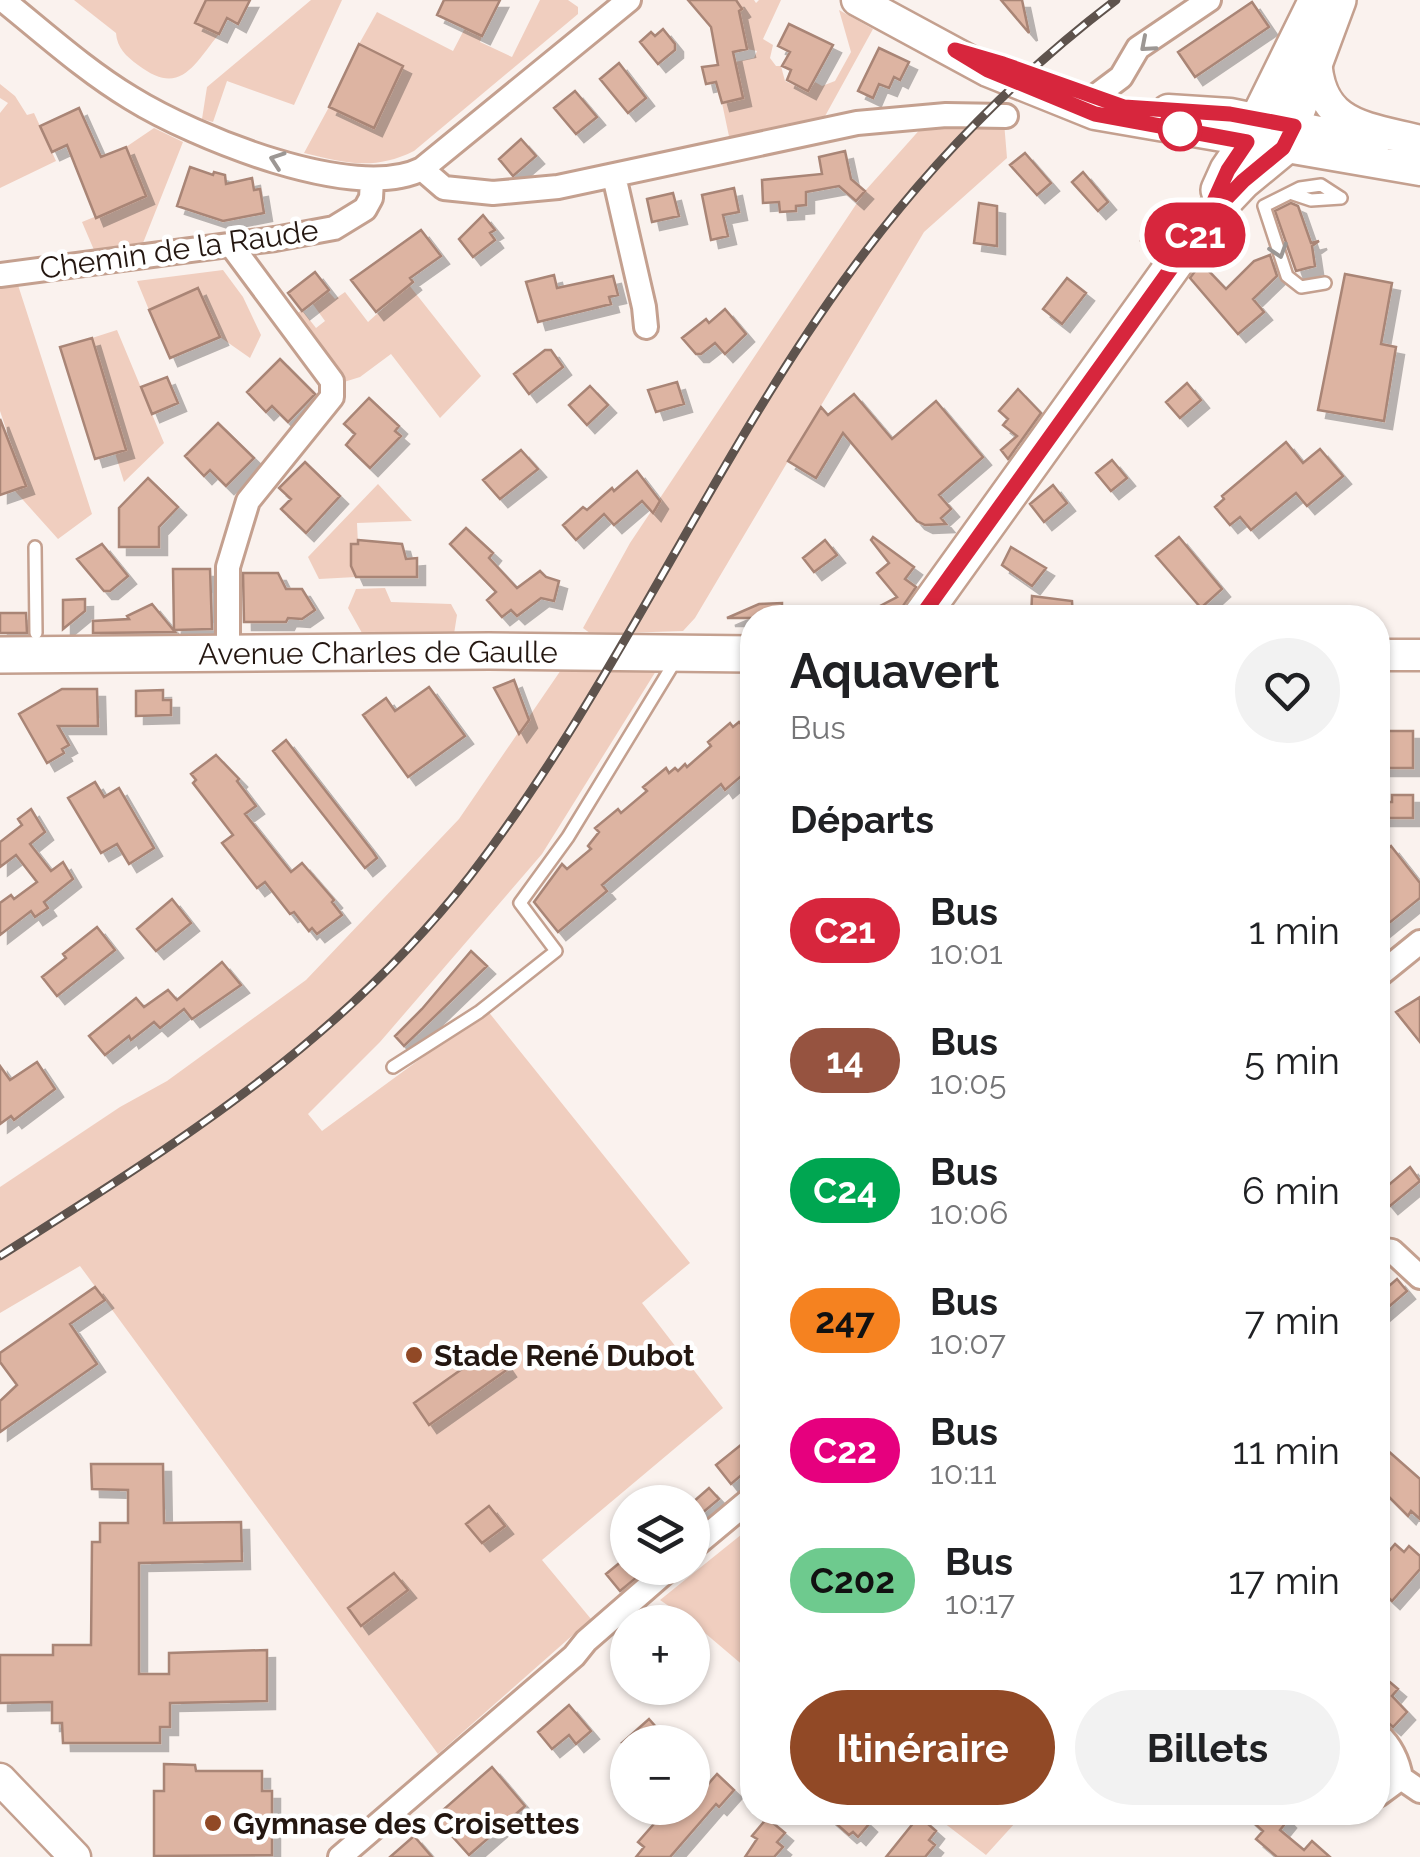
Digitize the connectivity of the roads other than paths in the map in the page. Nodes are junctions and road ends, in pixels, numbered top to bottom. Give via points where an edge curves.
1 (3, 0) edge
2 (629, 0) edge
3 (857, 0) edge
4 (1209, 0) edge
5 (1338, 0) edge
6 (1313, 28) edge
7 (955, 50) junction
8 (1093, 98) junction
9 (1006, 116) dead end
10 (1272, 132) junction
11 (1420, 141) edge
12 (1420, 152) edge
13 (422, 168) junction
14 (1420, 170) edge
15 (614, 176) junction
16 (372, 181) junction
17 (1341, 198) dead end
18 (231, 245) junction
19 (0, 275) edge
20 (1325, 283) dead end
21 (646, 327) dead end
22 (36, 547) dead end
23 (929, 605) edge
24 (36, 633) dead end
25 (228, 652) junction
26 (680, 652) junction
27 (740, 654) edge
28 (0, 656) edge
29 (1390, 656) edge
30 (1420, 656) edge
31 (1420, 942) edge
32 (1390, 966) edge
33 (393, 1067) dead end
34 (1390, 1251) edge
35 (1420, 1277) edge
36 (740, 1508) edge
37 (710, 1533) edge
38 (651, 1585) edge
39 (1390, 1748) edge
40 (0, 1779) edge
41 (1411, 1785) edge
42 (75, 1857) edge
43 (340, 1857) edge

16 -> 1 street via 288,164 133,99
2 - 13 street
3 - 7 main road
4 -> 8 street via 1138,48 1121,77
5 - 6 main road
6 - 10 main road
6 - 11 main road via 1321,93 1338,114
7 - 8 main road
7 - 10 main road via 1095,114
8 - 10 main road
9 - 15 street via 856,122
10 - 12 main road
10 - 14 main road
10 - 23 main road via 1243,181 1205,221
13 - 15 street via 444,188 493,192
13 - 16 street
15 - 21 street
16 - 18 street, Chemin de la Raude via 365,209 345,223
17 -> 20 lane via 1321,185 1264,206 1287,276 1301,288
18 - 19 street, Chemin de la Raude
18 - 25 street via 332,381 332,398 248,502 228,568
22 - 24 lane
25 - 26 main road, Avenue Charles de Gaulle
25 - 28 main road, Avenue Charles de Gaulle
26 - 27 main road, Avenue Charles de Gaulle
26 - 33 lane via 520,903 556,951
29 - 30 main road
31 - 32 street
34 - 35 street
36 - 37 street
38 - 43 street
39 - 41 street
40 - 42 main road

